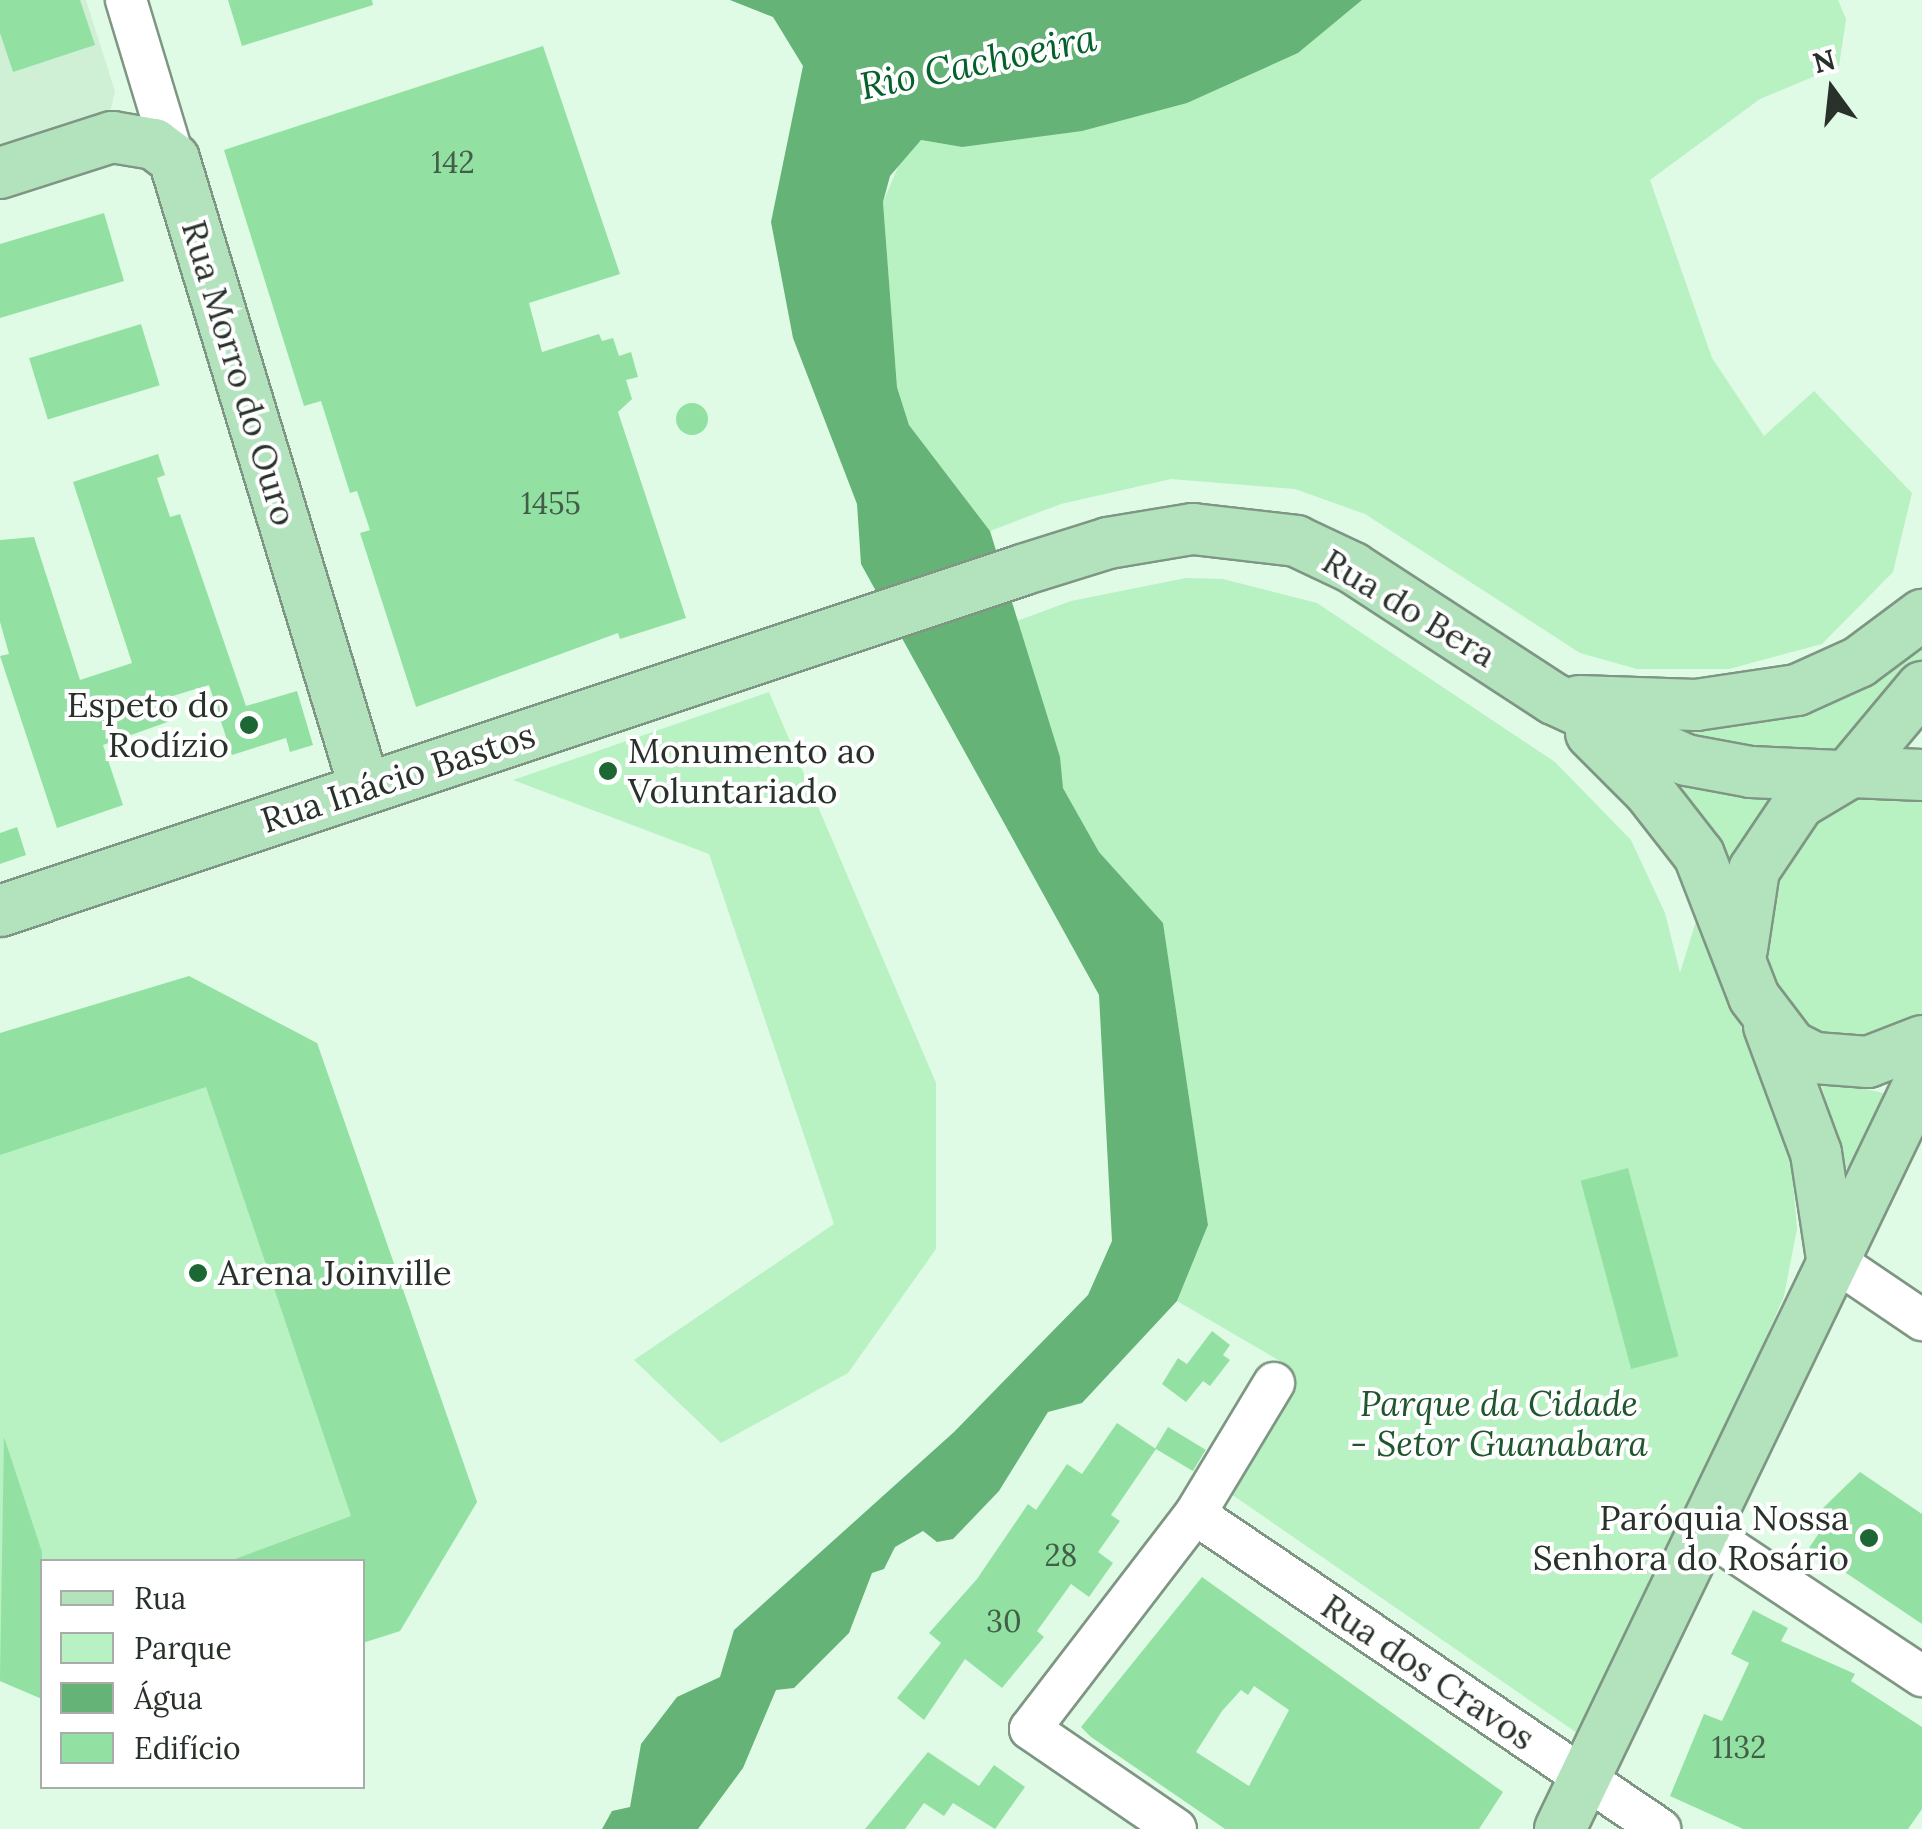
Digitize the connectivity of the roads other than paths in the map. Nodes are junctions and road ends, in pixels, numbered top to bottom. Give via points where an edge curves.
1 (126, 0) edge
2 (147, 68) junction
3 (112, 137) junction
4 (174, 159) junction
5 (0, 173) edge
6 (1922, 615) edge
7 (795, 646) joint
8 (1922, 687) edge
9 (1554, 699) junction
10 (1845, 774) junction
11 (1922, 775) edge
12 (348, 779) junction
13 (0, 911) edge
14 (1742, 964) junction
15 (1767, 1021) junction
16 (1921, 1067) edge
17 (1832, 1259) junction
18 (1922, 1320) edge
19 (1274, 1383) dead end
20 (1195, 1514) junction
21 (1702, 1530) junction
22 (1922, 1676) edge
23 (1584, 1778) junction
24 (1176, 1829) edge
25 (1560, 1829) edge
26 (1660, 1829) edge

1 - 2 street, Rua Morro do Ouro
2 - 3 street via 135,105
2 - 4 street, Rua Morro do Ouro
3 - 4 main road via 154,144
3 - 5 main road
4 - 12 main road, Rua Morro do Ouro
6 - 9 main road via 1859,662 1797,690 1696,705
7 - 9 main road, Rua do Bera via 1154,533 1244,530 1296,541 1354,568
7 - 12 main road, Rua Inácio Bastos via 426,769
8 - 10 main road
9 - 10 main road, Rua do Bera via 1686,760 1751,772
9 - 14 main road, Rua do Bera via 1620,760 1683,833 1713,883
10 - 11 main road, Rua do Bera
10 - 14 main road via 1799,803 1766,848 1745,897
12 - 13 main road, Rua Inácio Bastos
14 - 15 main road, Rua do Bera
15 - 16 main road via 1791,1046 1815,1058
15 - 17 main road, Rua do Bera via 1816,1153
16 - 17 main road
17 - 18 street
17 - 21 main road
19 - 20 street
20 - 23 street, Rua dos Cravos
20 - 24 street via 1030,1729
21 - 22 street
21 - 23 main road
23 - 25 main road
23 - 26 street, Rua dos Cravos

